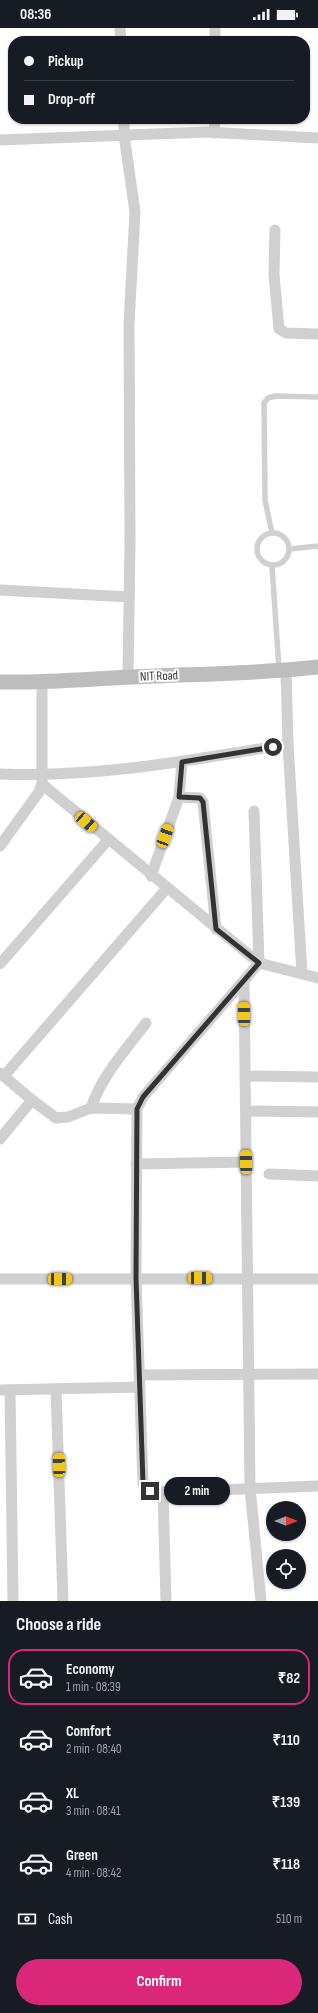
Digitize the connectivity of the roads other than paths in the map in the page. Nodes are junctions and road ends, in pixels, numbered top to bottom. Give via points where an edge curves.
1 (124, 124) edge
2 (214, 124) edge
3 (214, 133) junction
4 (124, 135) junction
5 (318, 138) edge
6 (0, 140) edge
7 (275, 230) dead end
8 (318, 334) edge
9 (318, 397) edge
10 (272, 533) junction
11 (318, 546) edge
12 (290, 549) junction
13 (272, 566) junction
14 (0, 590) edge
15 (130, 597) junction
16 (318, 667) edge
17 (283, 671) junction
18 (128, 677) junction
19 (0, 682) edge
20 (42, 683) junction
21 (288, 744) junction
22 (182, 762) junction
23 (0, 774) edge
24 (43, 780) junction
25 (179, 797) junction
26 (254, 810) dead end
27 (108, 840) junction
28 (0, 846) edge
29 (151, 876) junction
30 (167, 888) junction
31 (216, 929) junction
32 (259, 963) junction
33 (0, 964) edge
34 (302, 974) junction
35 (318, 978) edge
36 (244, 982) junction
37 (146, 1023) dead end
38 (2, 1074) edge
39 (245, 1076) junction
40 (318, 1078) edge
41 (32, 1100) junction
42 (91, 1108) junction
43 (137, 1109) junction
44 (246, 1111) junction
45 (318, 1112) edge
46 (1, 1134) edge
47 (246, 1162) junction
48 (136, 1164) junction
49 (269, 1174) dead end
50 (318, 1176) edge
51 (136, 1278) junction
52 (0, 1279) edge
53 (248, 1279) junction
54 (318, 1279) edge
55 (318, 1374) edge
56 (140, 1375) junction
57 (249, 1376) junction
58 (140, 1387) junction
59 (56, 1389) junction
60 (5, 1390) edge
61 (318, 1486) edge
62 (250, 1488) junction
63 (163, 1492) junction
64 (13, 1601) edge
65 (64, 1601) edge
66 (166, 1601) edge
67 (262, 1601) edge

1 - 4 street
2 - 3 street
3 - 4 street
3 - 5 street
4 - 6 street
4 - 15 street via 135,212 129,324
7 - 8 street via 274,275 280,329 286,333
9 - 10 lane via 275,396 268,398 264,403 265,500
10 - 12 lane via 283,536
10 - 13 lane via 262,537 257,546 259,557
11 - 12 lane
12 - 13 lane via 286,560
13 - 17 lane
14 - 15 street
15 - 18 street
16 - 17 main road, NIT Road
17 - 18 main road, NIT Road
17 - 21 street
18 - 20 main road, NIT Road
19 - 20 main road, NIT Road
20 - 24 street
21 - 22 street
21 - 34 street
22 - 24 street
22 - 25 street
23 - 24 street
24 - 27 street
24 - 28 street via 39,792
25 - 29 street
25 - 31 street via 202,800
26 - 32 street
27 - 29 street
27 - 33 street
29 - 30 street
30 - 31 street
30 - 38 street
31 - 32 street
32 - 34 street
32 - 36 street
34 - 35 street
36 - 39 street
36 - 43 street via 143,1097
37 - 42 street via 104,1079
38 - 41 street
39 - 40 street
39 - 44 street
41 - 42 street via 61,1119
41 - 46 street
42 - 43 street
43 - 48 street
44 - 45 street
44 - 47 street
47 - 48 street
47 - 53 street
48 - 51 street
49 - 50 street
51 - 52 street
51 - 53 street
51 - 56 street
53 - 54 street
53 - 57 street
55 - 57 street
56 - 57 street
56 - 58 street
57 - 62 street
58 - 59 street
58 - 63 street via 143,1483 145,1489
59 - 60 street
59 - 65 street
60 - 64 street
61 - 62 street
62 - 63 street
62 - 67 street
63 - 66 street

